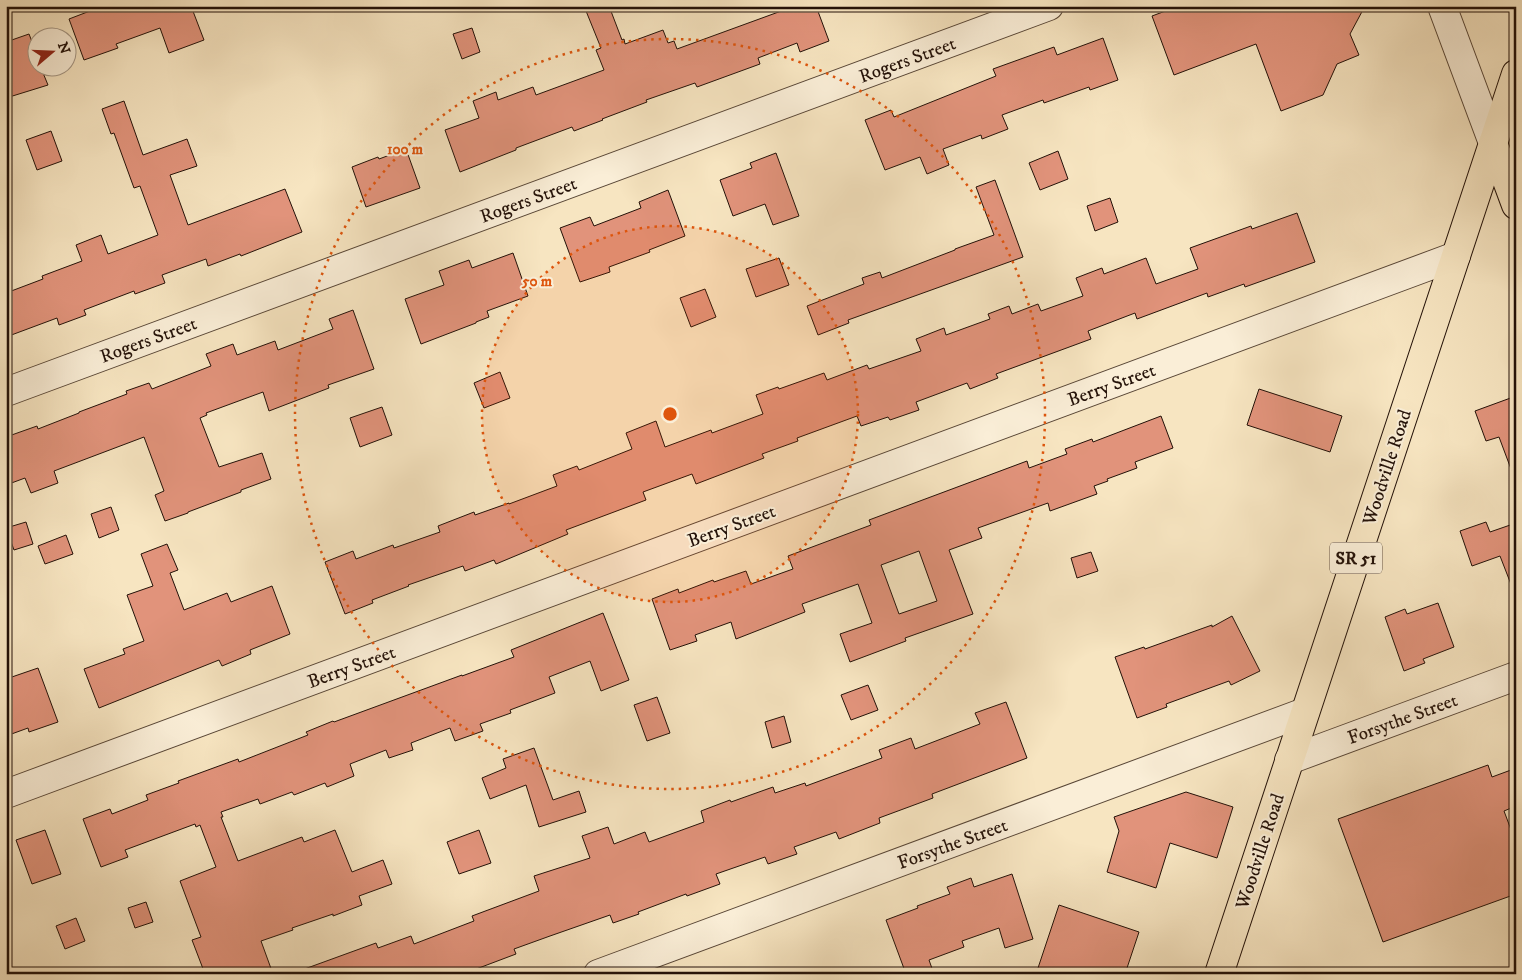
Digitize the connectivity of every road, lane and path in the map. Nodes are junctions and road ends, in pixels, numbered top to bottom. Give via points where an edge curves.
1 (1049, 6) edge
2 (1442, 6) edge
3 (1516, 74) edge
4 (1493, 143) junction
5 (1516, 205) edge
6 (1456, 256) junction
7 (6, 392) edge
8 (1516, 676) edge
9 (1305, 712) junction
10 (1289, 760) junction
11 (6, 794) edge
12 (598, 974) edge
13 (1219, 974) edge

1 - 7 street, Rogers Street
2 - 4 street
3 - 4 main road, Woodville Road
4 - 5 main road
4 - 6 main road, Woodville Road / SR 51
6 - 9 main road, Woodville Road / SR 51
6 - 11 street, Berry Street
8 - 10 street, Forsythe Street
9 - 10 main road, Woodville Road / SR 51
9 - 12 street, Forsythe Street
10 - 13 main road, Woodville Road / SR 51

